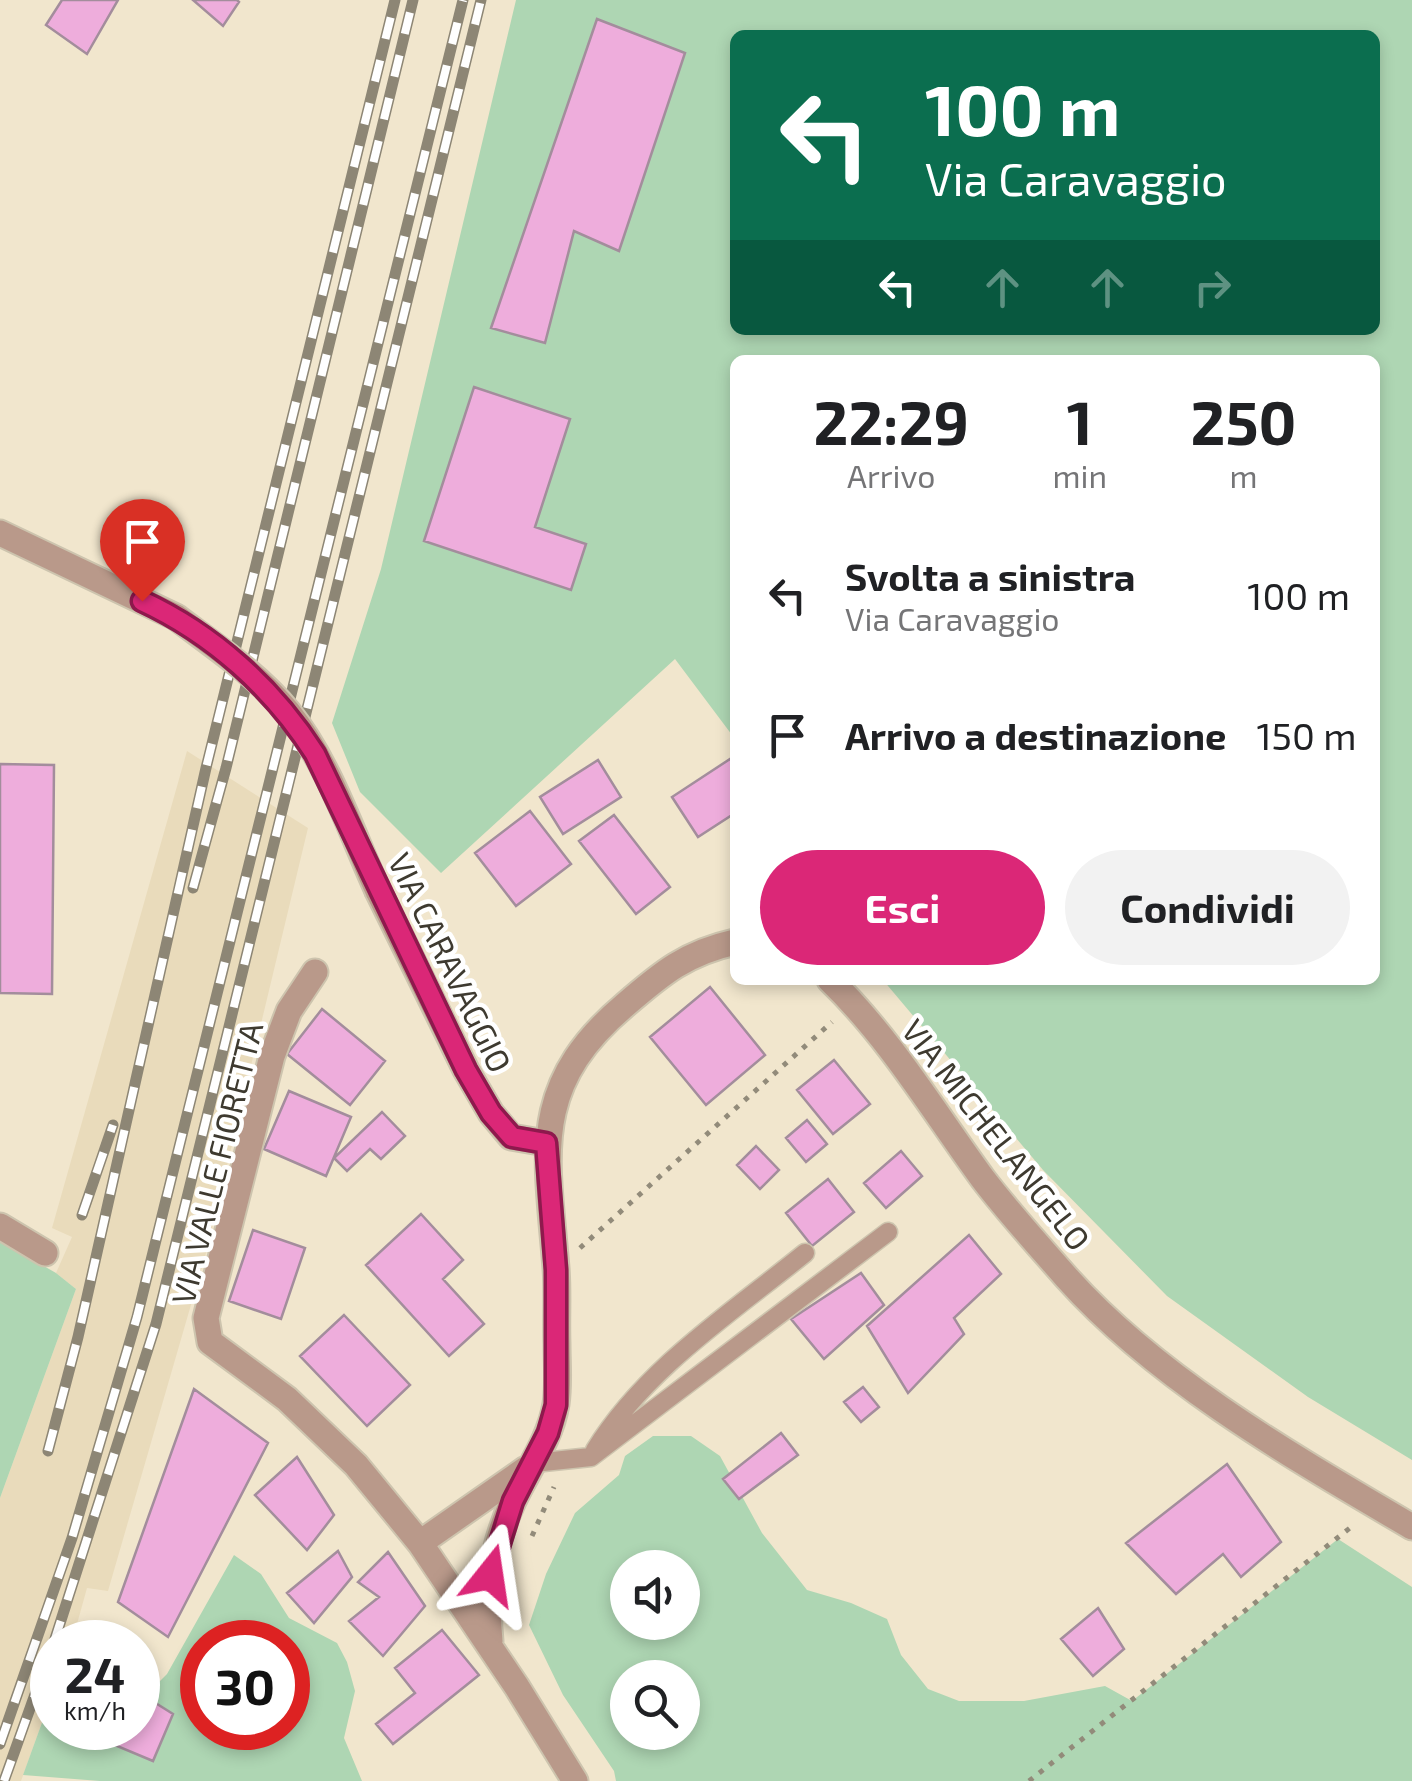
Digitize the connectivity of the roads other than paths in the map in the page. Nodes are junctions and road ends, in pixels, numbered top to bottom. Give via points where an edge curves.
1 (0, 533) edge
2 (730, 943) edge
3 (315, 972) dead end
4 (835, 985) edge
5 (546, 1143) junction
6 (0, 1226) edge
7 (888, 1232) dead end
8 (46, 1253) dead end
9 (804, 1253) dead end
10 (591, 1457) junction
11 (534, 1463) junction
12 (1412, 1527) edge
13 (420, 1543) junction
14 (491, 1647) junction
15 (575, 1781) edge

1 - 5 street, VIA CARAVAGGIO, bridge via 176,617 288,712 315,754 491,1113 512,1137
2 - 5 street via 672,965 614,1014 559,1089
3 - 13 street, VIA VALLE FIORETTA via 289,1011 272,1056 206,1318 210,1342 328,1438
4 - 12 street, VIA MICHELANGELO via 986,1184 1071,1282 1152,1357 1272,1443
5 - 11 street via 556,1270 556,1405
6 - 8 street
7 - 10 lane
9 - 10 lane via 638,1392
10 - 11 lane
11 - 13 street
11 - 14 street via 513,1501 490,1575
13 - 14 street, VIA VALLE FIORETTA
14 - 15 street, VIA VALLE FIORETTA

